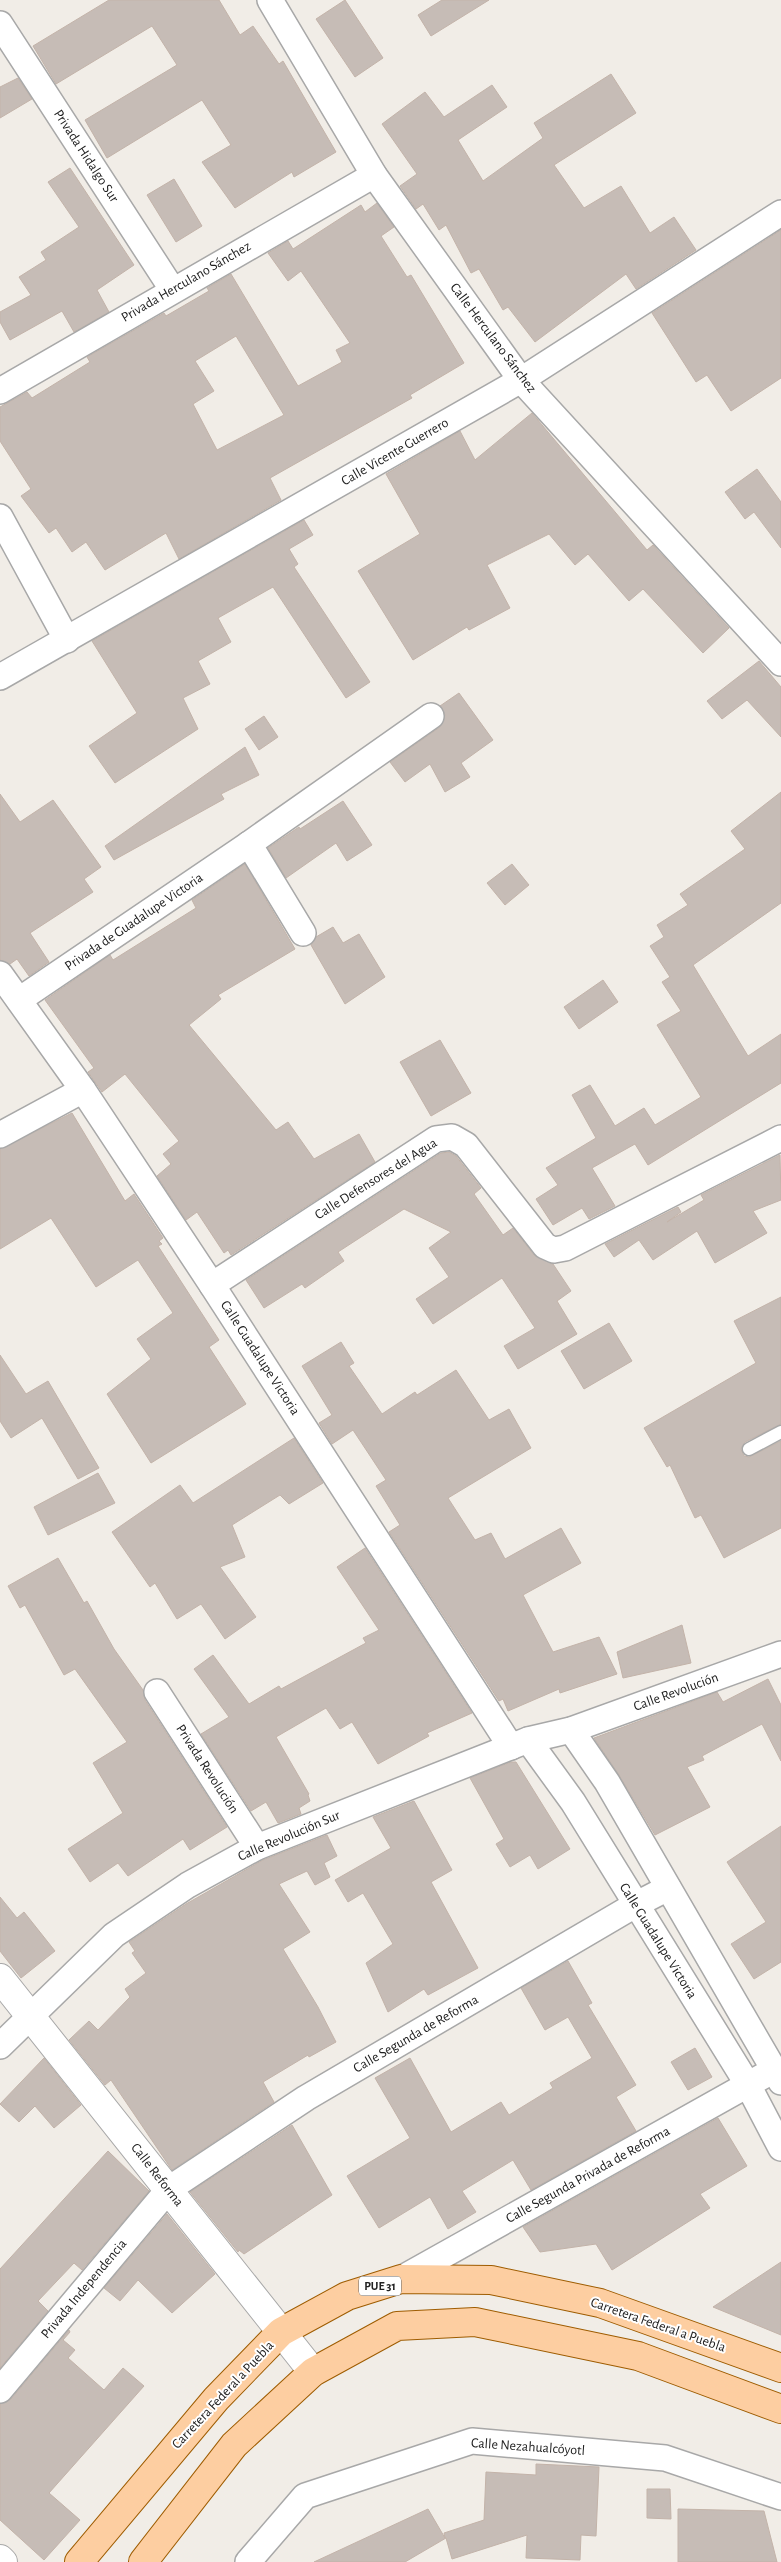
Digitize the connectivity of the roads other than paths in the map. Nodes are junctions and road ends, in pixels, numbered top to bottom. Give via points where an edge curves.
1 (270, 0) edge
2 (0, 24) edge
3 (374, 175) junction
4 (781, 213) edge
5 (172, 289) junction
6 (522, 380) junction
7 (0, 390) edge
8 (0, 517) edge
9 (67, 640) junction
10 (781, 663) edge
11 (0, 677) edge
12 (431, 716) dead end
13 (249, 844) junction
14 (304, 933) dead end
15 (0, 974) edge
16 (20, 1000) junction
17 (83, 1090) junction
18 (0, 1135) edge
19 (781, 1138) edge
20 (212, 1285) junction
21 (781, 1432) edge
22 (749, 1449) dead end
23 (781, 1654) edge
24 (157, 1692) dead end
25 (571, 1730) junction
26 (520, 1743) junction
27 (258, 1847) junction
28 (668, 1888) junction
29 (635, 1905) junction
30 (0, 1978) edge
31 (30, 2015) junction
32 (0, 2046) edge
33 (778, 2076) edge
34 (748, 2085) junction
35 (781, 2148) edge
36 (168, 2189) junction
37 (401, 2279) junction
38 (281, 2332) junction
39 (781, 2368) edge
40 (313, 2372) junction
41 (0, 2390) edge
42 (781, 2409) edge
43 (781, 2497) edge
44 (0, 2559) edge
45 (3, 2562) edge
46 (80, 2562) edge
47 (143, 2562) edge
48 (248, 2562) edge

1 - 3 street, Calle Herculano Sánchez
2 - 5 street, Privada Hidalgo Sur
3 - 5 street, Privada Herculano Sánchez
3 - 6 street, Calle Herculano Sánchez
4 - 6 street, Calle Vicente Guerrero
5 - 7 street, Privada Herculano Sánchez
6 - 9 street, Calle Vicente Guerrero
6 - 10 street, Calle Herculano Sánchez
8 - 9 street
9 - 11 street, Calle Vicente Guerrero
12 - 13 street, Privada de Guadalupe Victoria
13 - 14 street
13 - 16 street, Privada de Guadalupe Victoria
15 - 16 street, Calle Guadalupe Victoria
16 - 17 street, Calle Guadalupe Victoria
17 - 18 street
17 - 20 street, Calle Guadalupe Victoria
19 - 20 street, Calle Defensores del Agua via 564,1248 554,1250 546,1246 466,1146 452,1137 436,1139
20 - 26 street, Calle Guadalupe Victoria
21 - 22 lane
23 - 25 street, Calle Revolución
24 - 27 street, Privada Revolución
25 - 26 street, Calle Revolución Sur
25 - 28 street via 607,1782
26 - 27 street, Calle Revolución Sur
26 - 29 street, Calle Guadalupe Victoria via 573,1802
27 - 31 street, Calle Revolución Sur via 188,1885 114,1935
28 - 29 street, Calle Segunda de Reforma
28 - 33 street
29 - 34 street, Calle Guadalupe Victoria
29 - 36 street, Calle Segunda de Reforma via 306,2098
30 - 31 street, Calle Reforma
31 - 32 street, Calle Revolución Sur
31 - 36 street, Calle Reforma
33 - 34 street, Calle Segunda Privada de Reforma
34 - 35 street, Calle Guadalupe Victoria
34 - 37 street, Calle Segunda Privada de Reforma
36 - 38 street, Calle Reforma
36 - 41 street, Privada Independencia
37 - 38 main road, Carretera Federal a Puebla / PUE 31 via 347,2296
37 - 39 main road, Carretera Federal a Puebla / PUE 31 via 491,2280 600,2303
38 - 40 street, Calle Reforma
38 - 46 main road, Carretera Federal a Puebla / PUE 31 via 209,2406
40 - 42 main road via 397,2326 475,2322 638,2356
40 - 47 main road via 234,2445
43 - 48 street, Calle Nezahualcóyotl via 665,2458 472,2440 305,2496
44 - 45 street

